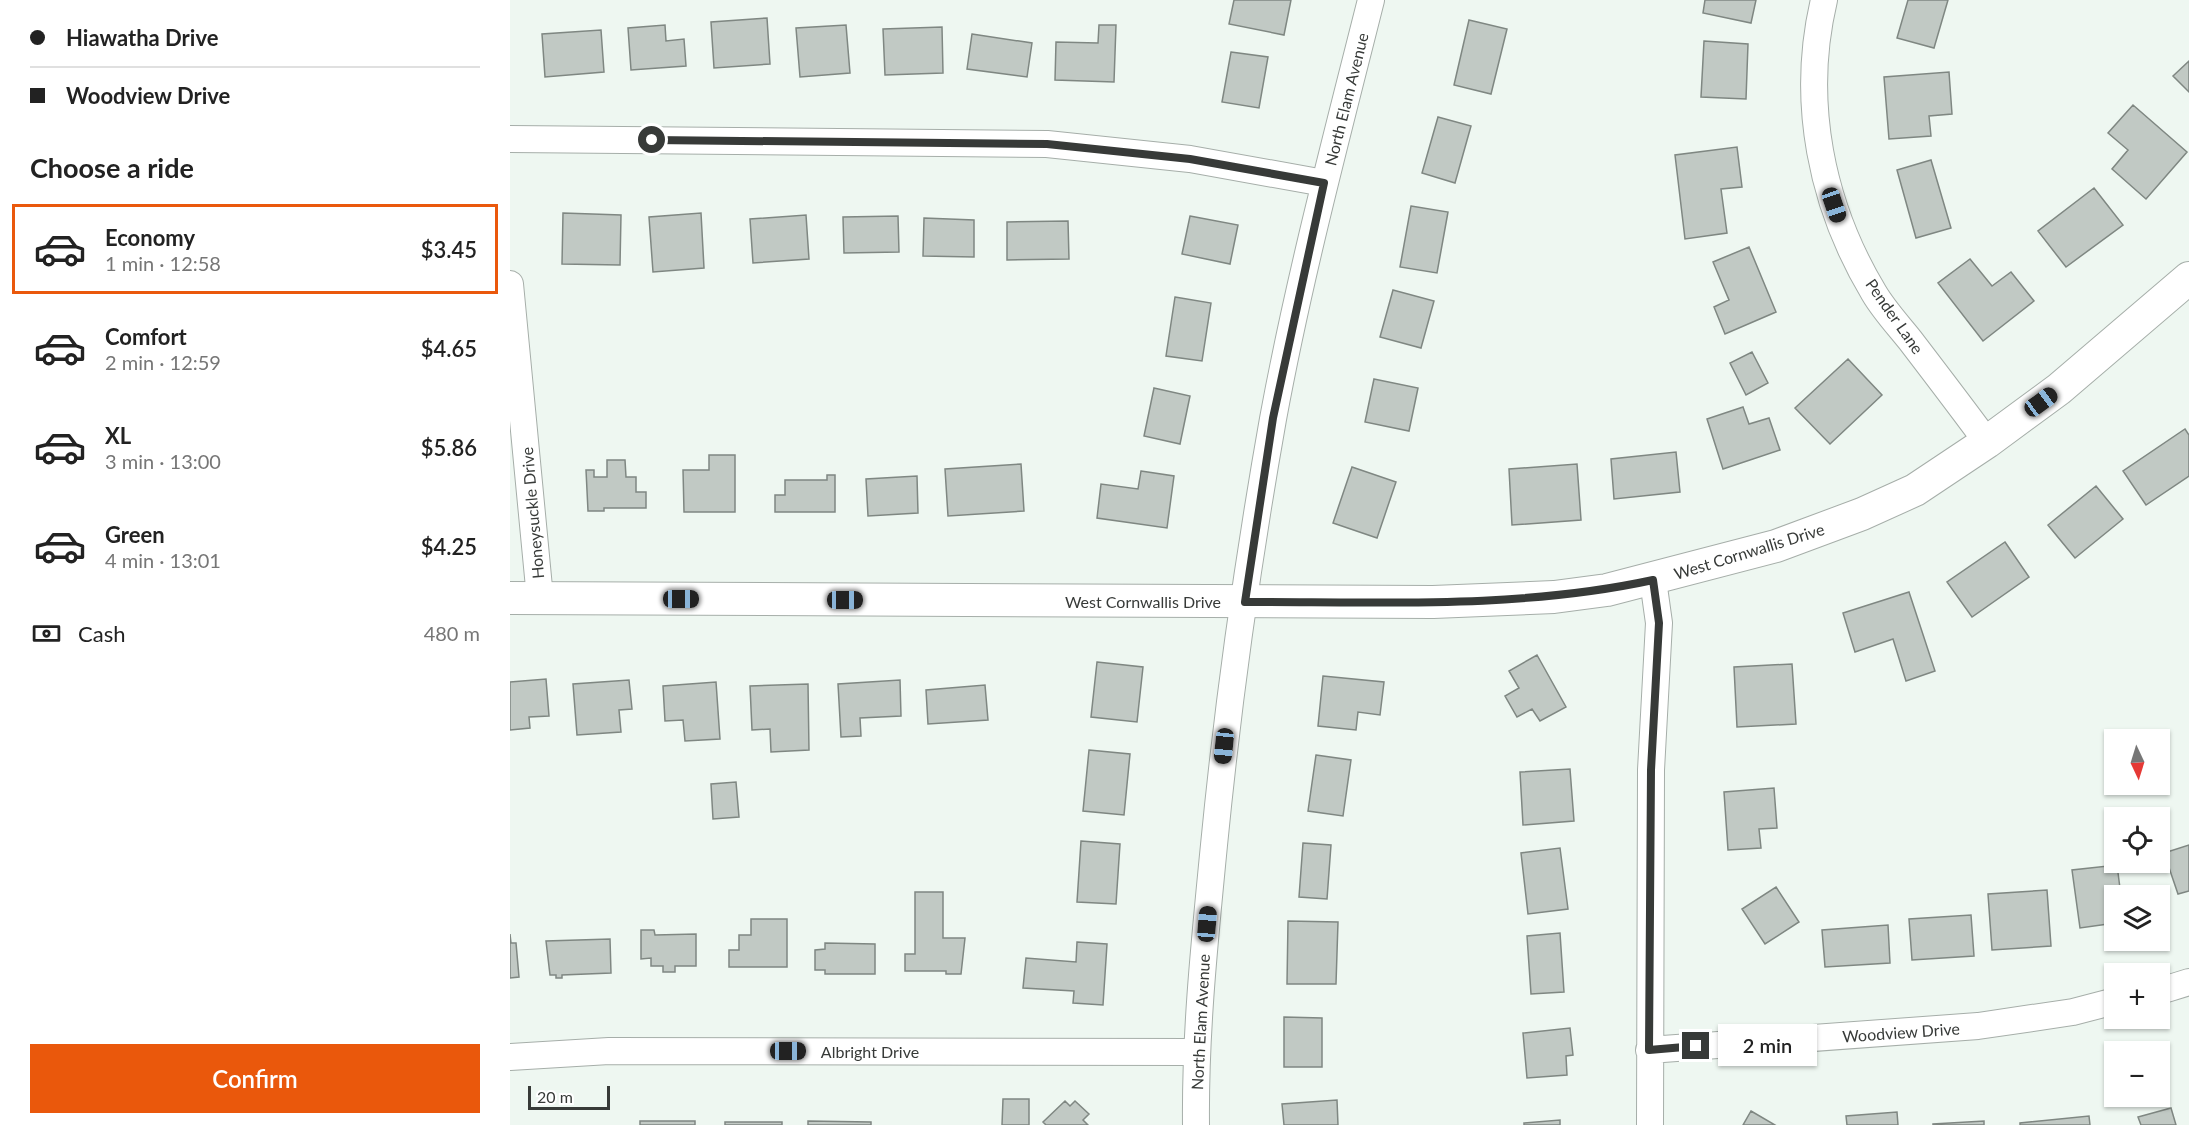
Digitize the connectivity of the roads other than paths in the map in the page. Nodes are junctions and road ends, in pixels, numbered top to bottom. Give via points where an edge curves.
1 (1371, 0) edge
2 (1824, 0) edge
3 (510, 139) edge
4 (1324, 183) junction
5 (2189, 278) edge
6 (510, 284) edge
7 (1987, 442) junction
8 (1653, 580) junction
9 (525, 598) edge
10 (1245, 602) junction
11 (2189, 982) edge
12 (2170, 988) edge
13 (2104, 1004) edge
14 (1649, 1050) junction
15 (1195, 1052) junction
16 (510, 1057) edge
17 (1196, 1125) edge
18 (1650, 1125) edge

1 - 4 street, North Elam Avenue
2 - 7 street, Pender Lane via 1817,27 1814,91 1822,170 1840,222 1875,293
3 - 4 street via 1047,144 1190,159
4 - 10 street, North Elam Avenue via 1273,418
5 - 7 street, West Cornwallis Drive via 2059,389
6 - 9 street, Honeysuckle Drive
7 - 8 street, West Cornwallis Drive via 1915,490 1862,514 1776,546
8 - 10 street, West Cornwallis Drive via 1554,597 1433,602
8 - 14 street via 1659,623 1651,770
9 - 10 street, West Cornwallis Drive
10 - 15 street, North Elam Avenue via 1226,724
11 - 12 street
13 - 14 street, Woodview Drive via 1978,1026
14 - 18 street
15 - 16 street, Albright Drive via 609,1051
15 - 17 street, North Elam Avenue

